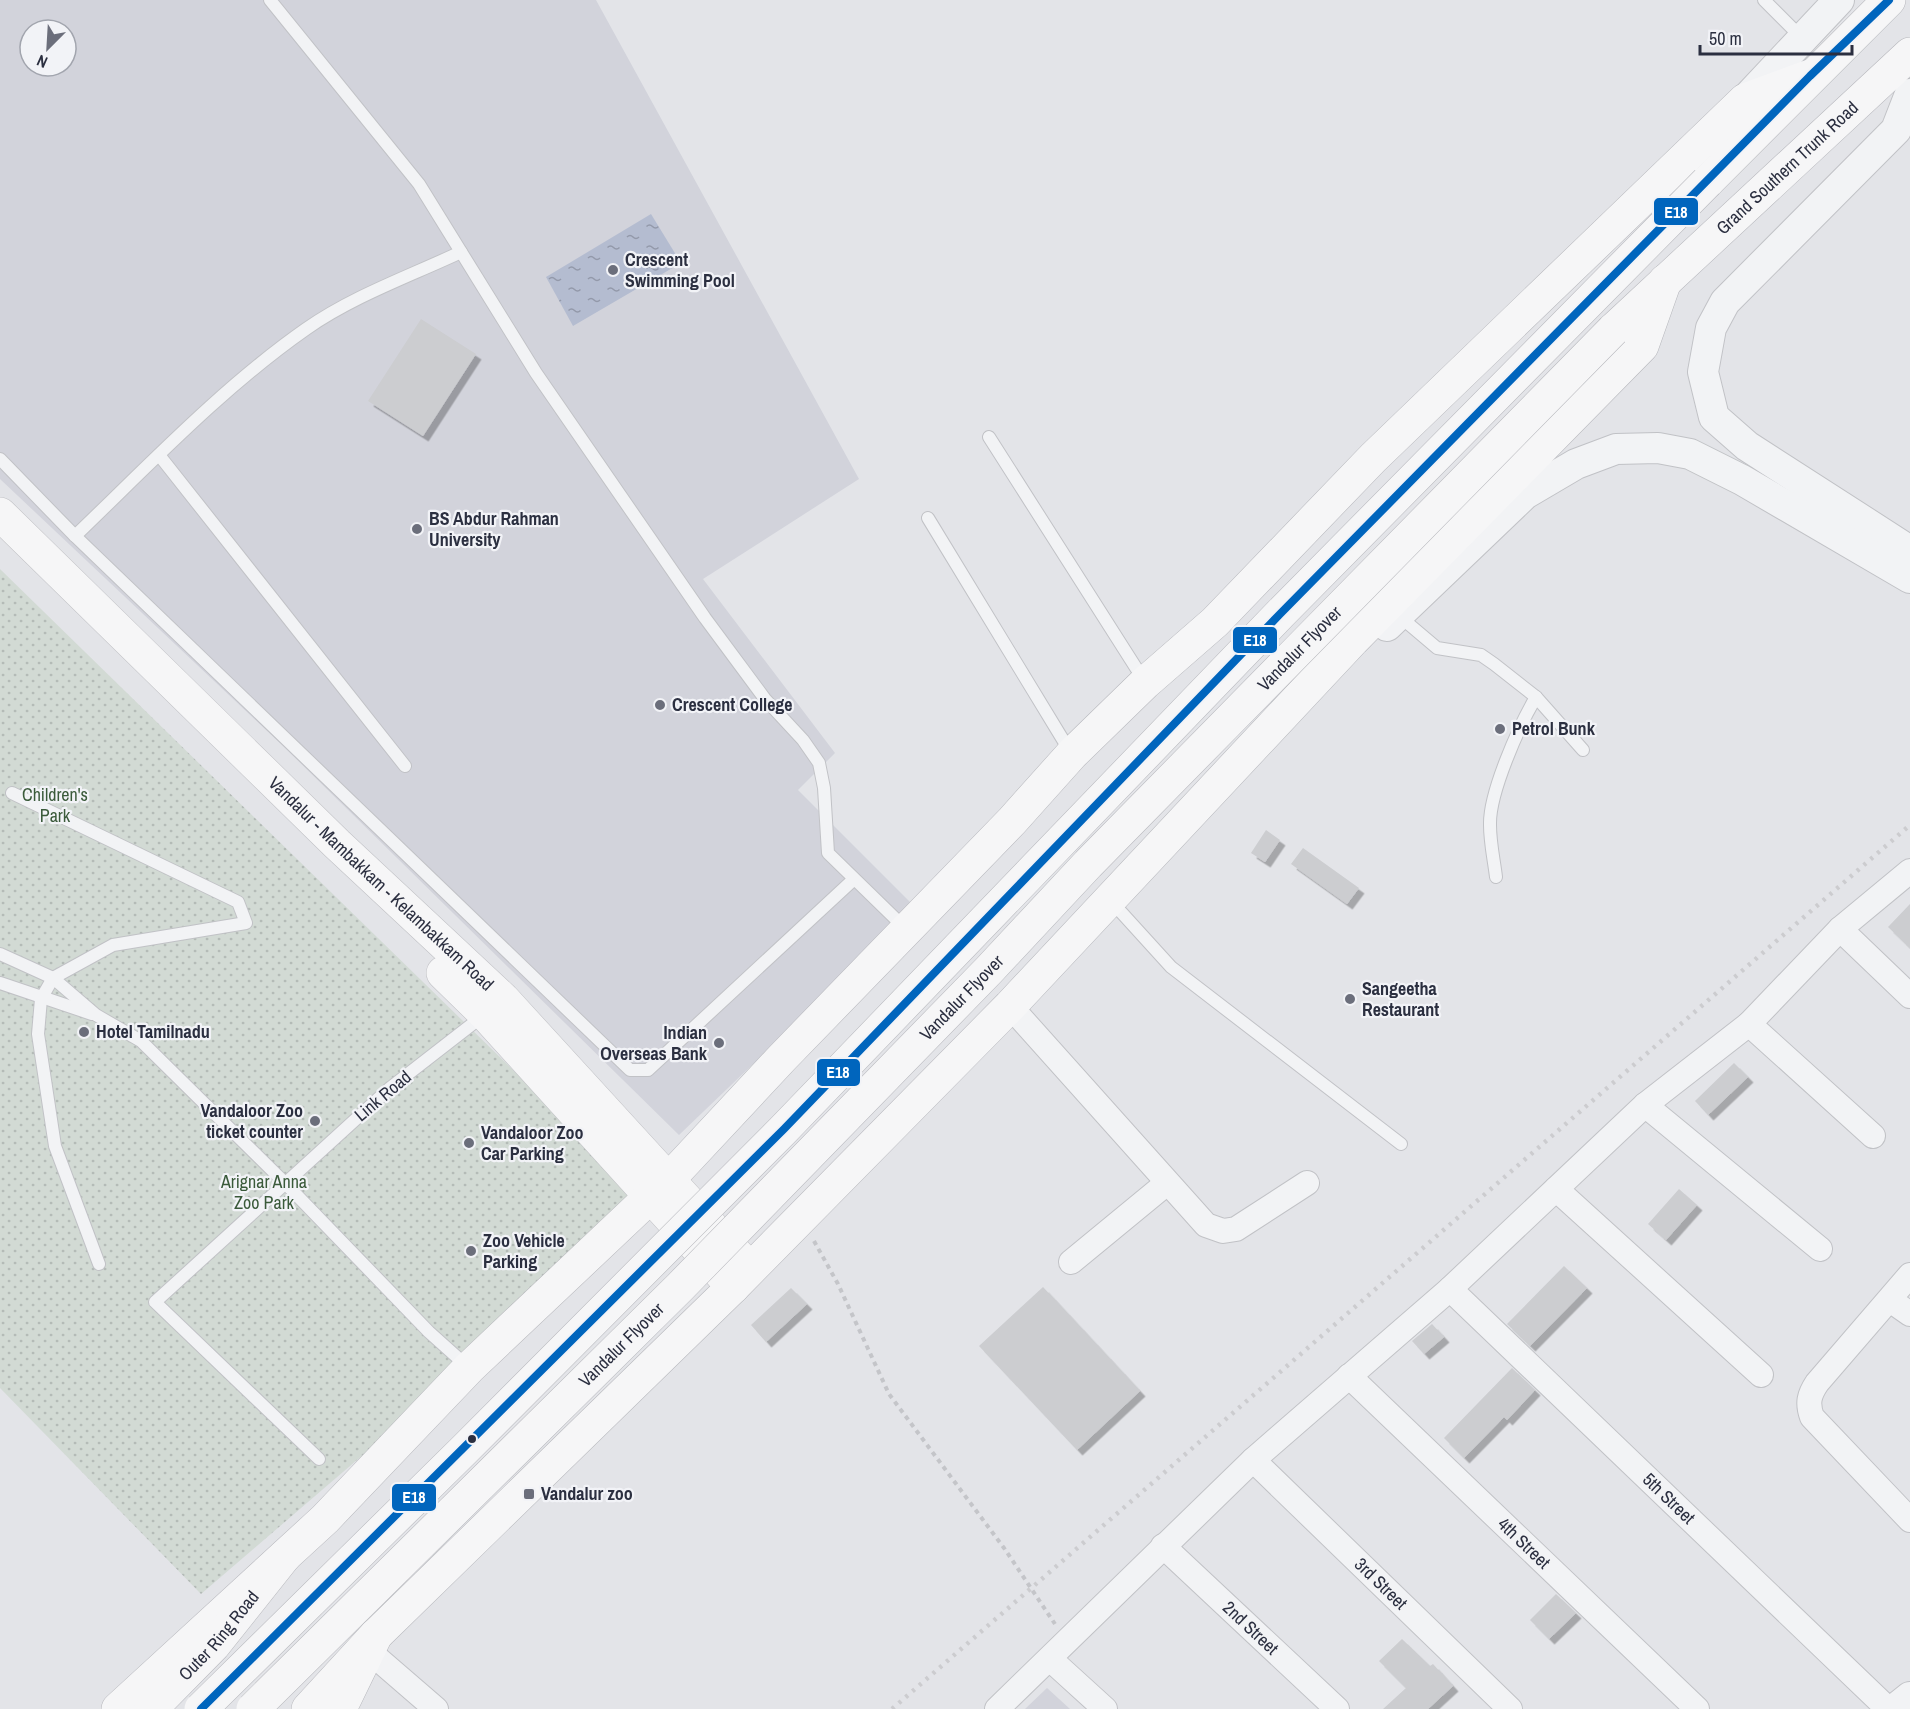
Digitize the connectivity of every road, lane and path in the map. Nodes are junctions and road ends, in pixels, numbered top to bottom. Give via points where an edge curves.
1 (270, 0) edge
2 (1764, 0) edge
3 (1889, 0) edge
4 (1832, 3) edge
5 (1802, 38) junction
6 (1910, 54) edge
7 (1810, 76) junction
8 (1910, 94) edge
9 (1745, 100) junction
10 (462, 252) junction
11 (1665, 281) junction
12 (988, 436) dead end
13 (159, 455) junction
14 (0, 459) edge
15 (0, 514) edge
16 (928, 518) dead end
17 (75, 536) junction
18 (0, 542) edge
19 (1910, 551) edge
20 (1910, 578) edge
21 (1398, 615) junction
22 (1145, 683) junction
23 (1311, 685) junction
24 (1536, 698) junction
25 (1583, 750) dead end
26 (1072, 754) junction
27 (405, 766) dead end
28 (12, 793) dead end
29 (1910, 871) edge
30 (1496, 877) dead end
31 (853, 880) junction
32 (1111, 901) junction
33 (1840, 929) junction
34 (908, 931) junction
35 (0, 954) edge
36 (54, 978) junction
37 (0, 982) edge
38 (1910, 996) edge
39 (41, 999) junction
40 (1010, 1006) junction
41 (485, 1014) junction
42 (96, 1015) junction
43 (1749, 1024) junction
44 (1645, 1105) junction
45 (1873, 1136) dead end
46 (1401, 1144) dead end
47 (285, 1183) junction
48 (1167, 1183) junction
49 (1307, 1183) dead end
50 (660, 1188) junction
51 (1556, 1189) junction
52 (800, 1216) junction
53 (1820, 1249) dead end
54 (1071, 1262) dead end
55 (99, 1264) dead end
56 (1910, 1275) edge
57 (741, 1277) junction
58 (1450, 1289) junction
59 (1890, 1300) junction
60 (1910, 1314) edge
61 (469, 1368) junction
62 (1761, 1375) dead end
63 (1349, 1376) junction
64 (319, 1459) dead end
65 (1253, 1460) junction
66 (1910, 1520) edge
67 (1163, 1546) junction
68 (284, 1557) junction
69 (373, 1643) junction
70 (1055, 1654) junction
71 (1910, 1697) edge
72 (118, 1709) edge
73 (151, 1709) edge
74 (201, 1709) edge
75 (252, 1709) edge
76 (308, 1709) edge
77 (340, 1709) edge
78 (436, 1709) edge
79 (997, 1709) edge
80 (1105, 1709) edge
81 (1337, 1709) edge
82 (1510, 1709) edge
83 (1697, 1709) edge
84 (1888, 1709) edge
85 (1895, 1709) edge

1 - 10 lane via 419,184
2 - 5 lane
3 - 7 main road
4 - 5 street
5 - 9 street
6 - 11 main road, Grand Southern Trunk Road
7 - 9 main road
7 - 74 main road, Vandalur Flyover, bridge via 1280,614 776,1138
8 - 19 street via 1896,130 1725,302 1711,328 1703,372 1714,417 1739,439
9 - 22 main road via 1373,458 1215,622
10 - 13 lane via 306,328 201,414
10 - 31 lane via 536,372 705,618 765,699 819,762 828,853
11 - 23 main road via 1642,346
11 - 75 main road, Vandalur Flyover, bridge via 1088,864 680,1287
12 - 22 lane
13 - 17 lane
13 - 27 lane
14 - 17 lane
15 - 50 main road, Vandalur - Mambakkam - Kelambakkam Road via 337,844 503,999
16 - 26 lane
17 - 31 lane via 630,1070 648,1070
18 - 41 main road, Vandalur - Mambakkam - Kelambakkam Road
20 - 21 street via 1690,454 1658,448 1616,449 1576,464 1525,494
21 - 23 street
21 - 24 lane via 1437,648 1481,655
22 - 26 main road
23 - 32 main road
24 - 25 lane
24 - 30 lane via 1525,716 1494,804 1490,824
26 - 34 main road
28 - 36 lane via 238,902 246,922 113,945
29 - 33 street
31 - 34 lane
32 - 40 main road
32 - 46 lane via 1170,967
33 - 38 street
33 - 43 street
34 - 50 main road
35 - 36 lane
36 - 39 lane
36 - 42 lane
37 - 39 lane
39 - 42 lane
39 - 55 lane via 38,1034 55,1146
40 - 48 street
40 - 52 main road
41 - 47 lane, Link Road via 390,1088
41 - 50 main road, Vandalur - Mambakkam - Kelambakkam Road
42 - 47 lane via 141,1041
43 - 44 street
43 - 45 street
44 - 51 street
44 - 53 street
47 - 61 lane
47 - 64 lane, Link Road via 155,1302
48 - 49 street via 1206,1226 1223,1231 1236,1229
48 - 54 street
50 - 57 main road, Vandalur - Mambakkam - Kelambakkam Road
50 - 61 main road
51 - 58 street
51 - 62 street
52 - 57 main road
52 - 70 path via 838,1284 889,1394 1050,1614 1058,1631
56 - 59 street
57 - 69 main road
58 - 63 street
58 - 84 street, 5th Street
59 - 60 street
59 - 66 street via 1817,1383 1809,1395 1808,1406 1812,1417
61 - 68 main road via 326,1519
63 - 65 street
63 - 83 street, 4th Street
65 - 67 street
65 - 82 street, 3rd Street
67 - 70 street
67 - 81 street, 2nd Street
68 - 72 main road
68 - 73 main road, Outer Ring Road via 214,1645
69 - 76 main road
69 - 77 main road
69 - 78 street
70 - 79 street
70 - 80 street
71 - 85 street

